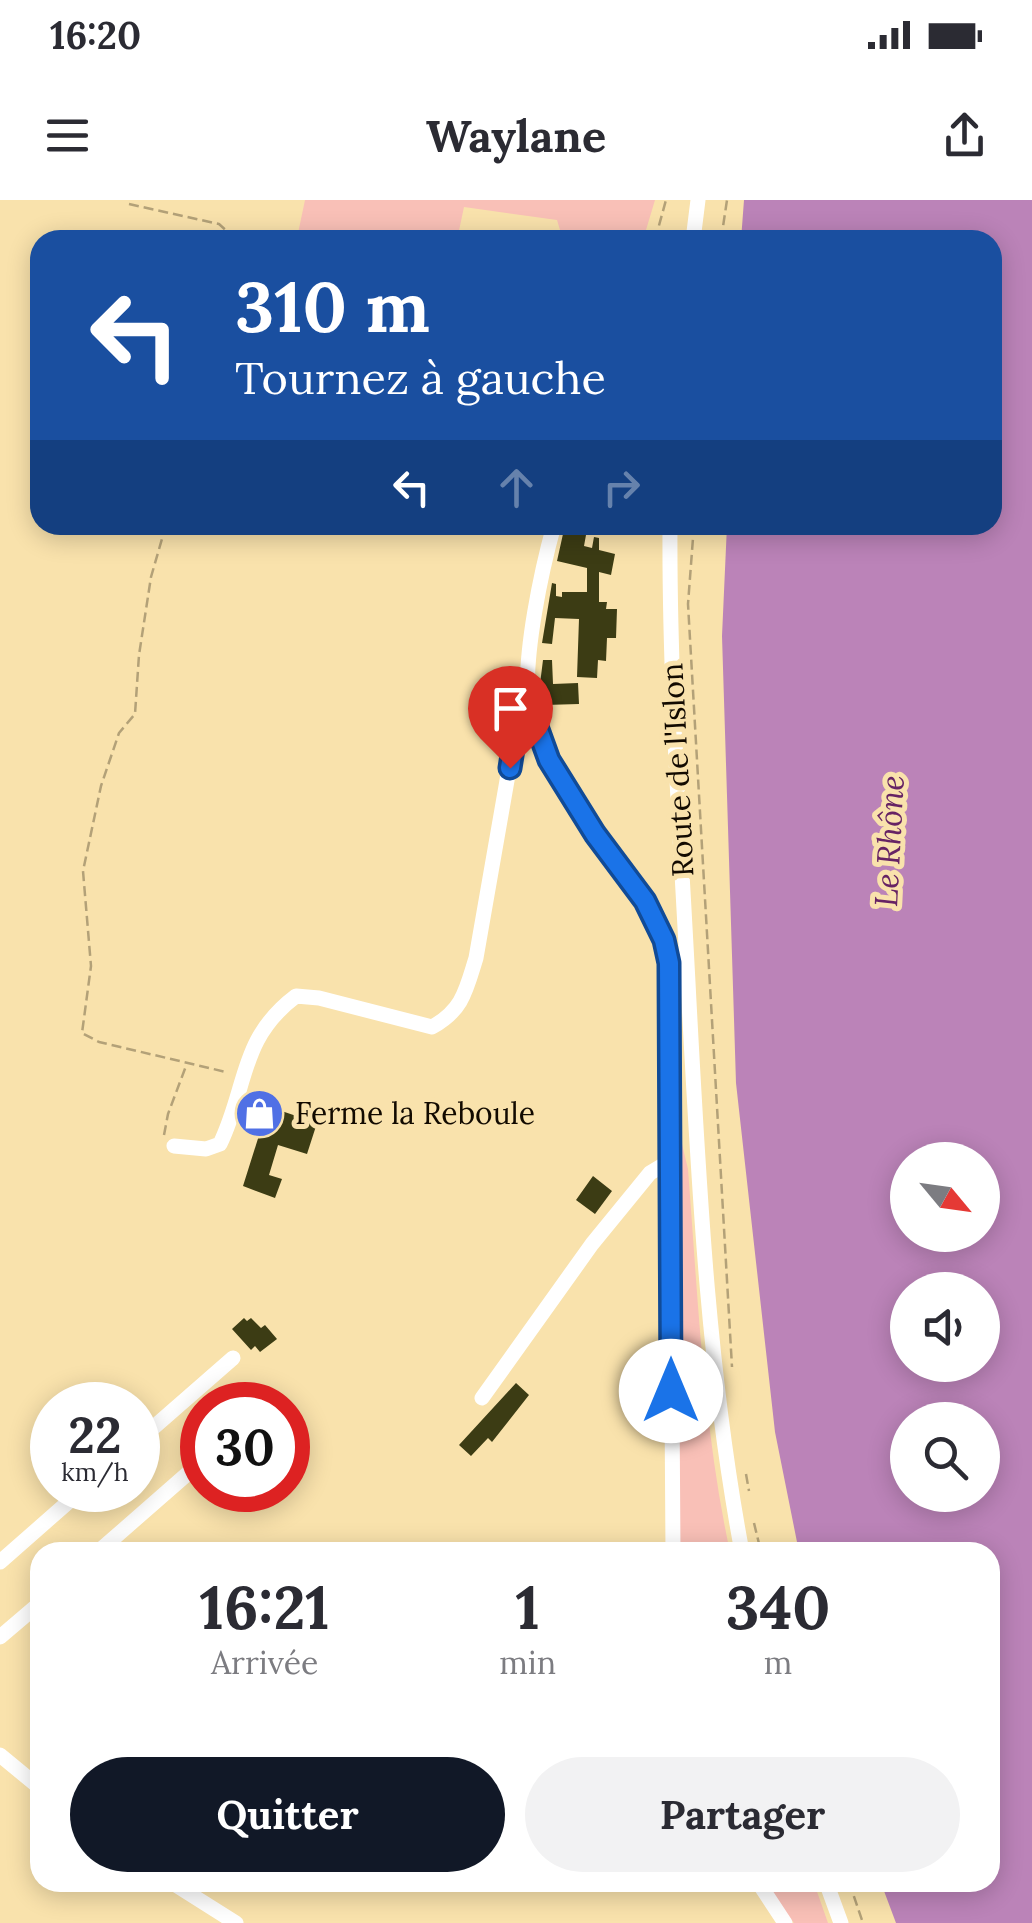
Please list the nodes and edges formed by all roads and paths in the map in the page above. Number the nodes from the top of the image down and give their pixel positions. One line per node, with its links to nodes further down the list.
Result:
1 (666, 200): 6 (path)
2 (698, 200): 7 (street)
3 (727, 200): 8 (path)
4 (129, 204): 5 (path)
5 (226, 230)
6 (657, 230)
7 (694, 230)
8 (723, 230)
9 (163, 535): 14 (path)
10 (552, 535): 13 (street)
11 (670, 535): 29 (street, Route de l'Islon)
12 (693, 535): 19 (path)
13 (528, 702): 15 (street); 17 (street)
14 (186, 1065): 15 (path); 16 (path)
15 (244, 1073): 16 (street)
16 (174, 1146)
17 (670, 1161): 20 (street); 28 (street)
18 (233, 1358): 21 (street)
19 (733, 1378)
20 (482, 1398)
21 (160, 1422)
22 (745, 1466): 24 (path)
23 (180, 1480): 27 (street)
24 (750, 1500)
25 (57, 1512): 31 (street)
26 (753, 1517): 30 (path)
27 (109, 1542)
28 (674, 1542)
29 (740, 1542)
30 (759, 1542)
31 (0, 1562)
32 (30, 1611): 33 (street)
33 (0, 1637)
34 (0, 1755): 35 (street)
35 (30, 1780)
36 (187, 1892): 40 (street)
37 (765, 1892): 41 (street)
38 (830, 1892): 42 (street)
39 (852, 1892): 43 (path)
40 (236, 1923)
41 (785, 1923)
42 (841, 1923)
43 (863, 1923)

